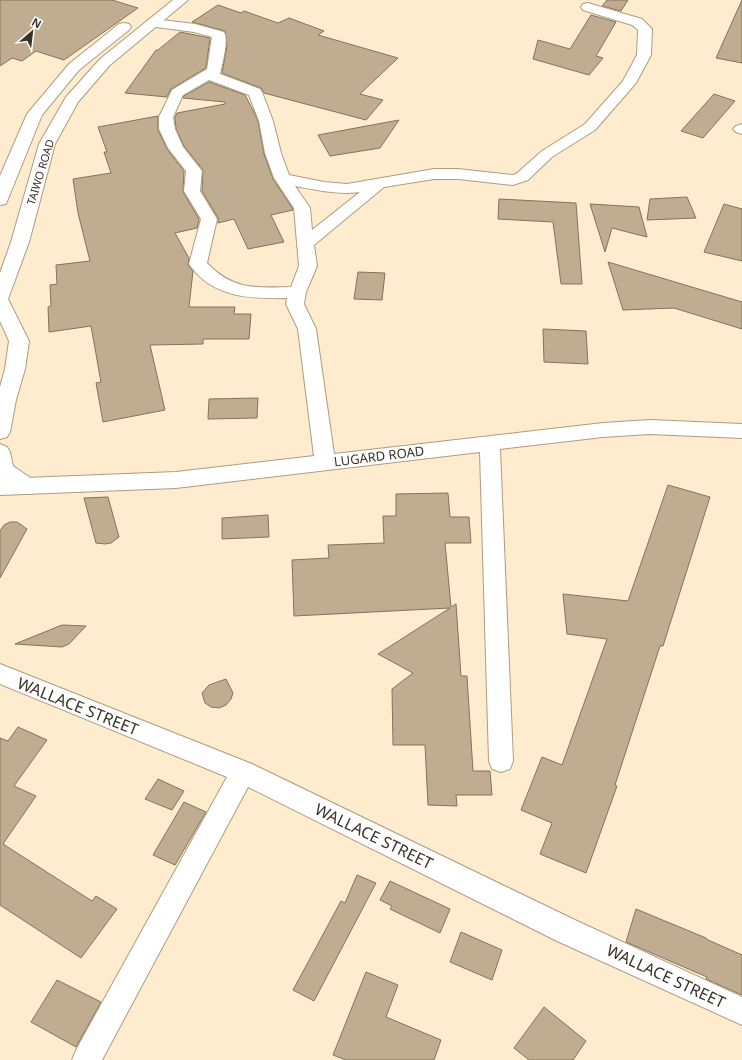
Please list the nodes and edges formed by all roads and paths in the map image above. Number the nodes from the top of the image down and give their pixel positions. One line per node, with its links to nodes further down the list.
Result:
1 (160, 0): 4 (main road, TAIWO ROAD)
2 (181, 0): 4 (main road, TAIWO ROAD)
3 (588, 7): 7 (street)
4 (143, 19): 5 (street); 8 (main road, TAIWO ROAD); 11 (main road, TAIWO ROAD)
5 (213, 71): 6 (street); 10 (street)
6 (282, 178): 7 (street); 9 (street)
7 (378, 185): 9 (street)
8 (0, 200)
9 (305, 244): 10 (street)
10 (297, 292): 16 (street)
11 (0, 299): 13 (main road)
12 (742, 430): 14 (street, LUGARD ROAD)
13 (0, 432)
14 (490, 443): 16 (street, LUGARD ROAD); 19 (street)
15 (0, 452): 17 (main road)
16 (325, 463): 17 (street, LUGARD ROAD)
17 (10, 488)
18 (0, 674): 20 (street, WALLACE STREET)
19 (501, 761)
20 (243, 772): 21 (street, WALLACE STREET); 22 (street)
21 (742, 1011)
22 (86, 1060)

